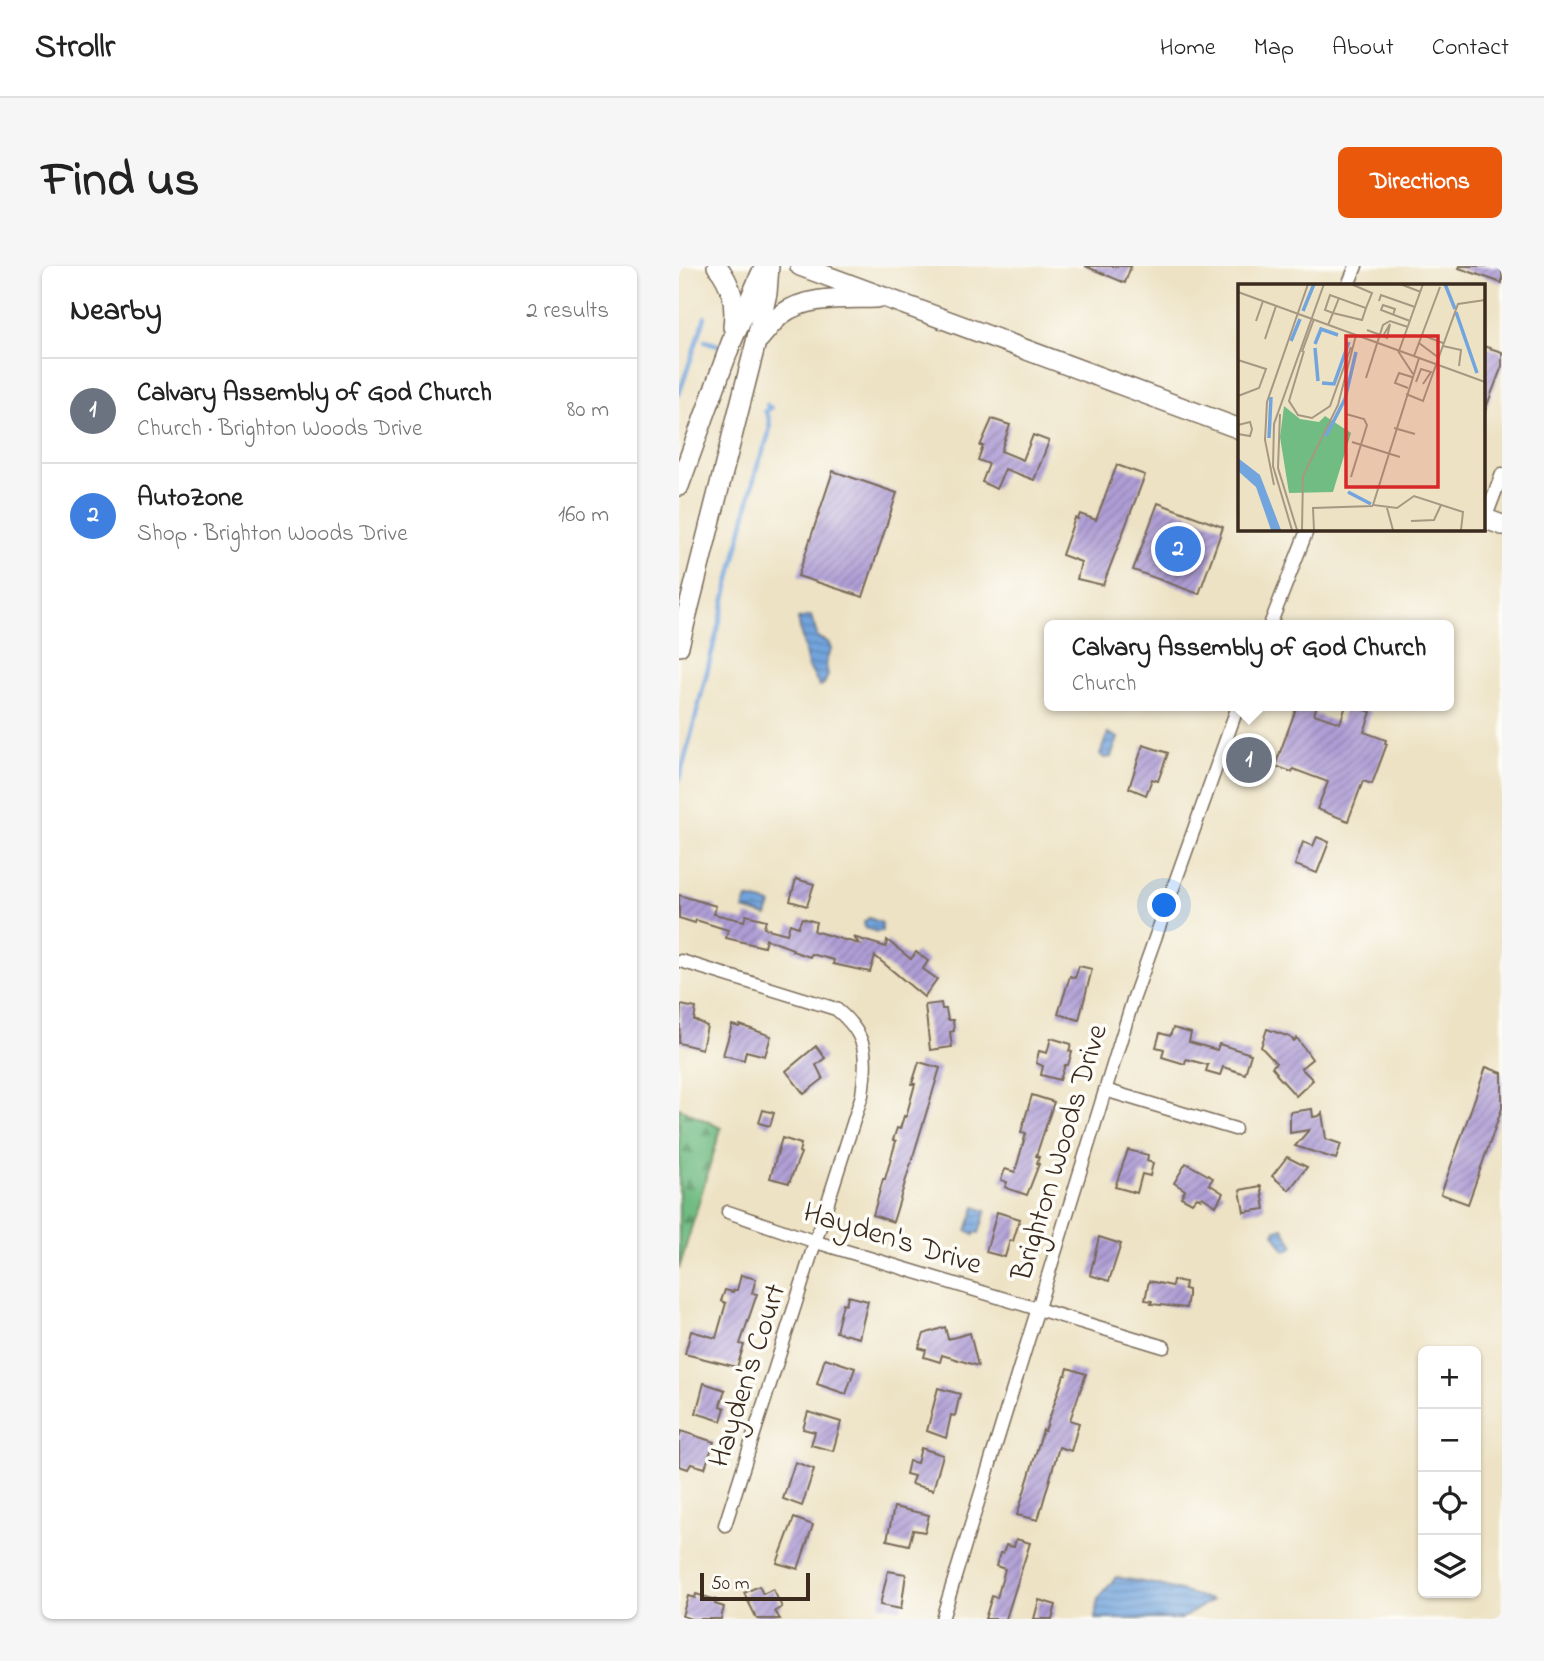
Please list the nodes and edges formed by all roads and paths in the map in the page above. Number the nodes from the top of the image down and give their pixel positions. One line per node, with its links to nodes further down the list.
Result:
1 (717, 266): 7 (main road)
2 (767, 266): 7 (main road); 8 (main road)
3 (800, 266): 6 (main road)
4 (1356, 266): 5 (street)
5 (1348, 284)
6 (884, 297): 8 (main road); 9 (main road)
7 (731, 342): 11 (main road)
8 (756, 342): 15 (main road)
9 (1238, 428)
10 (1502, 474): 12 (street)
11 (679, 486)
12 (1490, 521)
13 (1307, 530): 14 (street)
14 (1272, 620)
15 (679, 646)
16 (1236, 711): 18 (street, Brighton Woods Drive)
17 (681, 961): 21 (street, Hayden's Court)
18 (1105, 1090): 19 (street); 22 (street, Brighton Woods Drive)
19 (1235, 1129)
20 (728, 1212): 21 (street, Hayden's Drive)
21 (816, 1242): 22 (street, Hayden's Drive); 24 (street, Hayden's Court)
22 (1037, 1309): 23 (street, Hayden's Drive); 25 (street, Brighton Woods Drive)
23 (1164, 1347)
24 (725, 1525)
25 (942, 1619)

